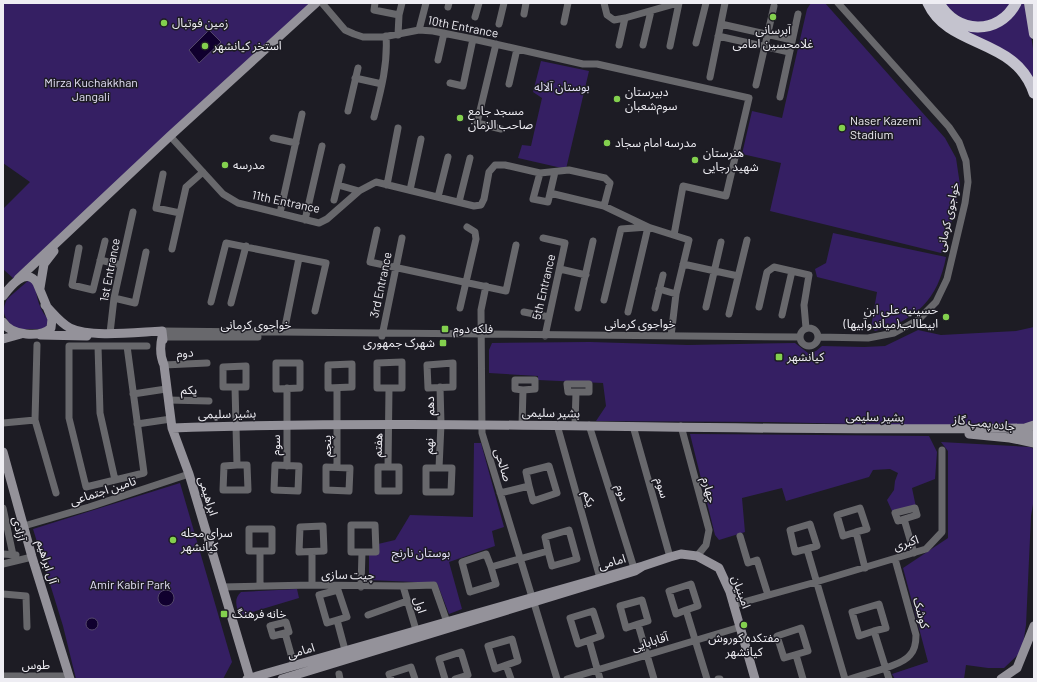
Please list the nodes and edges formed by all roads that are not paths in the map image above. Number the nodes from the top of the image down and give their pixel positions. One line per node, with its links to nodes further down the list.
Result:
1 (316, 3): 61 (main road)
2 (322, 3): 34 (street, 10th Entrance)
3 (375, 3): 23 (street)
4 (402, 3): 23 (street)
5 (426, 3): 29 (street)
6 (479, 3): 24 (street)
7 (504, 3): 27 (street)
8 (526, 3): 21 (street)
9 (568, 3): 26 (street)
10 (679, 3): 20 (street); 42 (street)
11 (706, 3): 38 (street)
12 (725, 3): 28 (street)
13 (838, 3): 148 (street, خواجوی کرمانی)
14 (928, 3): 54 (highway)
15 (939, 3): 16 (highway)
16 (1016, 3)
17 (1029, 3): 32 (main road)
18 (607, 4): 25 (street)
19 (774, 6): 31 (street)
20 (651, 11): 25 (street); 41 (street)
21 (524, 14)
22 (798, 14): 37 (street)
23 (399, 15): 33 (street)
24 (475, 16)
25 (626, 18): 40 (street)
26 (564, 22)
27 (499, 24)
28 (721, 24): 31 (street); 35 (street)
29 (419, 30): 30 (street, 10th Entrance); 33 (street, 10th Entrance)
30 (444, 33): 36 (street, 10th Entrance); 46 (street)
31 (768, 34): 37 (street); 43 (street)
32 (1034, 34)
33 (398, 35): 34 (street, 10th Entrance)
34 (386, 36): 51 (street)
35 (718, 36): 43 (street); 48 (street)
36 (474, 39): 39 (street, 10th Entrance); 50 (street)
37 (792, 40): 45 (street)
38 (696, 43)
39 (496, 44): 44 (street, 10th Entrance); 60 (street)
40 (619, 45)
41 (643, 45)
42 (670, 46)
43 (765, 47): 45 (street); 53 (street)
44 (517, 49): 52 (street); 90 (street, 10th Entrance)
45 (789, 52): 55 (street)
46 (438, 60)
47 (358, 68): 49 (street)
48 (710, 77)
49 (355, 78): 51 (street); 56 (street)
50 (450, 83)
51 (382, 84): 58 (street)
52 (509, 84)
53 (756, 85)
54 (1034, 93)
55 (780, 97)
56 (348, 111)
57 (302, 114): 64 (street)
58 (374, 116)
59 (398, 128): 74 (street)
60 (501, 129)
61 (170, 136): 69 (street, 11th Entrance); 88 (main road)
62 (273, 138): 64 (street)
63 (421, 139): 75 (street)
64 (296, 143): 84 (street)
65 (322, 146): 85 (street)
66 (448, 157): 78 (street)
67 (470, 158): 80 (street)
68 (342, 167): 73 (street)
69 (203, 172): 83 (street); 84 (street, 11th Entrance)
70 (555, 172): 71 (street); 77 (street); 81 (street)
71 (540, 173): 77 (street); 80 (street, 11th Entrance)
72 (163, 174): 83 (street)
73 (338, 185): 76 (street); 79 (street)
74 (387, 185): 75 (street, 11th Entrance); 76 (street, 11th Entrance)
75 (410, 190): 78 (street, 11th Entrance)
76 (360, 191): 85 (street, 11th Entrance)
77 (550, 193): 81 (street)
78 (438, 197): 80 (street, 11th Entrance)
79 (334, 200)
80 (459, 202)
81 (604, 206): 87 (street)
82 (133, 212): 105 (street, 1st Entrance)
83 (180, 213): 100 (street)
84 (280, 213): 85 (street, 11th Entrance)
85 (305, 220)
86 (467, 227): 114 (street)
87 (648, 227): 90 (street); 121 (street); 132 (street)
88 (71, 230): 113 (main road); 117 (main road)
89 (377, 230): 106 (street)
90 (674, 235): 104 (street)
91 (402, 238): 106 (street, 3rd Entrance)
92 (543, 238): 107 (street, 5th Entrance)
93 (746, 240): 112 (street)
94 (105, 241): 103 (street)
95 (593, 241): 110 (street)
96 (721, 242): 108 (street)
97 (516, 245): 115 (street)
98 (246, 246): 102 (street); 122 (street); 123 (street)
99 (79, 248): 103 (street)
100 (172, 249)
101 (146, 252): 120 (street)
102 (298, 258): 130 (street); 138 (street)
103 (100, 260): 105 (street)
104 (683, 264): 108 (street); 118 (street)
105 (121, 265): 120 (street, 1st Entrance)
106 (396, 267): 114 (street); 143 (street, 3rd Entrance)
107 (560, 269): 110 (street); 135 (street, 5th Entrance)
108 (714, 271): 112 (street); 125 (street)
109 (792, 271): 126 (street); 134 (street); 137 (street)
110 (586, 275): 128 (street)
111 (663, 275): 116 (street)
112 (738, 276): 133 (street)
113 (18, 279): 117 (main road); 119 (main road)
114 (466, 282): 115 (street); 127 (street)
115 (486, 286): 144 (street, صالحی)
116 (659, 289): 118 (street); 129 (street)
117 (40, 290): 124 (main road)
118 (676, 294): 146 (street)
119 (3, 296)
120 (114, 298): 139 (street, 1st Entrance)
121 (604, 300)
122 (211, 302)
123 (231, 303)
124 (45, 305): 139 (main road, خواجوی کرمانی); 141 (main road)
125 (706, 307)
126 (759, 307)
127 (460, 308)
128 (578, 308)
129 (655, 308)
130 (315, 311)
131 (524, 312): 135 (street)
132 (628, 312)
133 (729, 314)
134 (782, 315)
135 (549, 317): 145 (street, 5th Entrance)
136 (3, 322): 140 (main road)
137 (806, 328): 147 (street); 148 (street)
138 (284, 332): 142 (street, خواجوی کرمانی); 143 (street, خواجوی کرمانی)
139 (110, 333): 142 (main road, خواجوی کرمانی)
140 (22, 334): 141 (main road); 149 (main road)
141 (32, 334): 142 (main road, خواجوی کرمانی)
142 (162, 334): 143 (street, خواجوی کرمانی); 155 (main road, ابراهیمی)
143 (382, 335): 144 (street, خواجوی کرمانی)
144 (481, 335): 145 (street, خواجوی کرمانی); 172 (street, صالحی)
145 (545, 336): 146 (street, خواجوی کرمانی)
146 (671, 336): 147 (street, خواجوی کرمانی)
147 (800, 337): 148 (street)
148 (818, 337)
149 (3, 339)
150 (37, 345): 167 (street)
151 (98, 346): 152 (street); 196 (street); 196 (street)
152 (127, 346): 153 (street); 164 (street)
153 (147, 346)
154 (208, 363): 155 (street, دوم)
155 (164, 365): 161 (main road, ابراهیمی)
156 (235, 387): 173 (street)
157 (440, 387): 157 (street); 171 (street, دهم)
158 (287, 388): 158 (street); 174 (street)
159 (337, 388): 159 (street); 175 (street, پنجم)
160 (389, 388): 160 (street); 176 (street, هفتم)
161 (166, 389): 164 (street); 165 (main road, ابراهیمی)
162 (523, 390): 177 (street)
163 (576, 392): 179 (street)
164 (133, 394): 170 (street)
165 (168, 400): 166 (street, یکم); 169 (main road, ابراهیمی)
166 (209, 401)
167 (35, 420): 168 (street); 198 (street)
168 (3, 423)
169 (172, 423): 170 (street); 173 (main road, بشیر سلیمی); 195 (main road, ابراهیمی)
170 (137, 424): 196 (street)
171 (441, 424): 172 (main road, بشیر سلیمی); 176 (main road, بشیر سلیمی); 194 (street, نهم)
172 (481, 424): 177 (main road, بشیر سلیمی); 199 (street, صالحی)
173 (236, 425): 174 (main road, بشیر سلیمی); 190 (street)
174 (287, 425): 175 (main road, بشیر سلیمی); 191 (street, سوم)
175 (338, 425): 176 (main road, بشیر سلیمی); 192 (street, پنجم)
176 (390, 425): 193 (street, هفتم)
177 (522, 425): 178 (main road, بشیر سلیمی)
178 (557, 425): 179 (main road, بشیر سلیمی); 222 (street, یکم)
179 (575, 425): 180 (main road, بشیر سلیمی)
180 (589, 425): 182 (main road, بشیر سلیمی); 220 (street, دوم)
181 (1034, 425): 184 (main road)
182 (633, 426): 183 (main road, بشیر سلیمی); 214 (street, سوم)
183 (681, 426): 184 (main road, بشیر سلیمی); 215 (street, چهارم)
184 (951, 430): 186 (main road, جاده پمپ گاز)
185 (1034, 435): 186 (main road)
186 (987, 436): 187 (main road, جاده پمپ گاز)
187 (1034, 443)
188 (942, 450): 211 (street, اکبری)
189 (3, 452): 202 (main road, آل ابراهیم)
190 (237, 465): 190 (street)
191 (287, 466): 191 (street)
192 (337, 467): 192 (street)
193 (388, 467): 193 (street)
194 (439, 468): 194 (street)
195 (189, 474): 202 (street, تامین اجتماعی); 227 (main road, ابراهیمی)
196 (115, 480)
197 (529, 486): 197 (street); 199 (street)
198 (56, 493)
199 (500, 493): 216 (street, صالحی)
200 (3, 508): 212 (street, آزادی)
201 (904, 519): 211 (street)
202 (24, 526): 213 (main road, آل ابراهیم)
203 (856, 532): 203 (street); 221 (street)
204 (740, 536): 230 (street)
205 (807, 549): 205 (street); 223 (street)
206 (260, 551): 206 (street); 225 (street)
207 (548, 551): 207 (street); 216 (street)
208 (4, 552): 212 (street, آزادی); 218 (street)
209 (312, 552): 209 (street); 224 (street)
210 (362, 552): 210 (street); 228 (street)
211 (914, 553): 217 (street, اکبری)
212 (13, 555): 213 (street, آزادی)
213 (32, 556): 218 (street, آزادی); 255 (main road, آل ابراهیم)
214 (670, 556): 215 (main road, امینیان); 220 (main road, امینیان)
215 (697, 556): 233 (main road, امینیان)
216 (520, 559): 219 (street); 231 (street, صالحی)
217 (895, 559): 221 (street, اکبری); 251 (street, کوشک)
218 (3, 564)
219 (491, 567): 219 (street)
220 (639, 567): 222 (main road, امامی); 231 (main road, امامی)
221 (865, 568): 223 (street, اکبری)
222 (600, 578): 231 (main road, امامی)
223 (816, 582): 230 (street, اکبری); 270 (street)
224 (312, 585): 225 (street, چیت سازی); 228 (street, چیت سازی)
225 (260, 586): 227 (street, چیت سازی)
226 (403, 586): 228 (street, چیت سازی); 232 (street, اول); 237 (street, چیت سازی)
227 (222, 587): 256 (main road, ابراهیمی)
228 (362, 587)
229 (3, 594): 240 (street)
230 (768, 595): 233 (street, اکبری)
231 (533, 600): 237 (main road, امامی); 253 (main road, امامی); 263 (street, صالحی)
232 (407, 601): 235 (street); 242 (street, اول)
233 (733, 605): 241 (main road, امینیان)
234 (686, 610): 234 (street); 246 (street)
235 (368, 614)
236 (336, 620): 236 (street); 247 (street)
237 (447, 622): 242 (main road, امامی)
238 (638, 624): 238 (street); 248 (street)
239 (1034, 626): 273 (main road)
240 (27, 627)
241 (740, 627): 246 (street, آقابابایی); 268 (main road, امینیان)
242 (416, 630): 247 (main road, امامی)
243 (874, 631): 243 (street); 251 (street)
244 (285, 633): 253 (street)
245 (589, 640): 245 (street); 252 (street)
246 (695, 640): 248 (street, آقابابایی); 267 (street)
247 (345, 650): 253 (main road, امامی)
248 (646, 655): 252 (street, آقابابایی); 266 (street)
249 (796, 655): 249 (street); 269 (street)
250 (506, 665): 250 (street); 262 (street)
251 (886, 668): 271 (street, کوشک); 272 (street)
252 (598, 670): 264 (street, آقابابایی); 265 (street)
253 (296, 673): 256 (main road, امامی); 257 (main road, امامی)
254 (3, 676): 255 (street, طوس)
255 (69, 677)
256 (249, 679)
257 (282, 679)
258 (391, 679): 259 (street)
259 (415, 679)
260 (445, 679): 261 (street)
261 (456, 679)
262 (510, 679)
263 (557, 679)
264 (567, 679)
265 (600, 679)
266 (654, 679)
267 (707, 679)
268 (755, 679)
269 (803, 679)
270 (846, 679)
271 (850, 679)
272 (889, 679)
273 (1001, 679)

